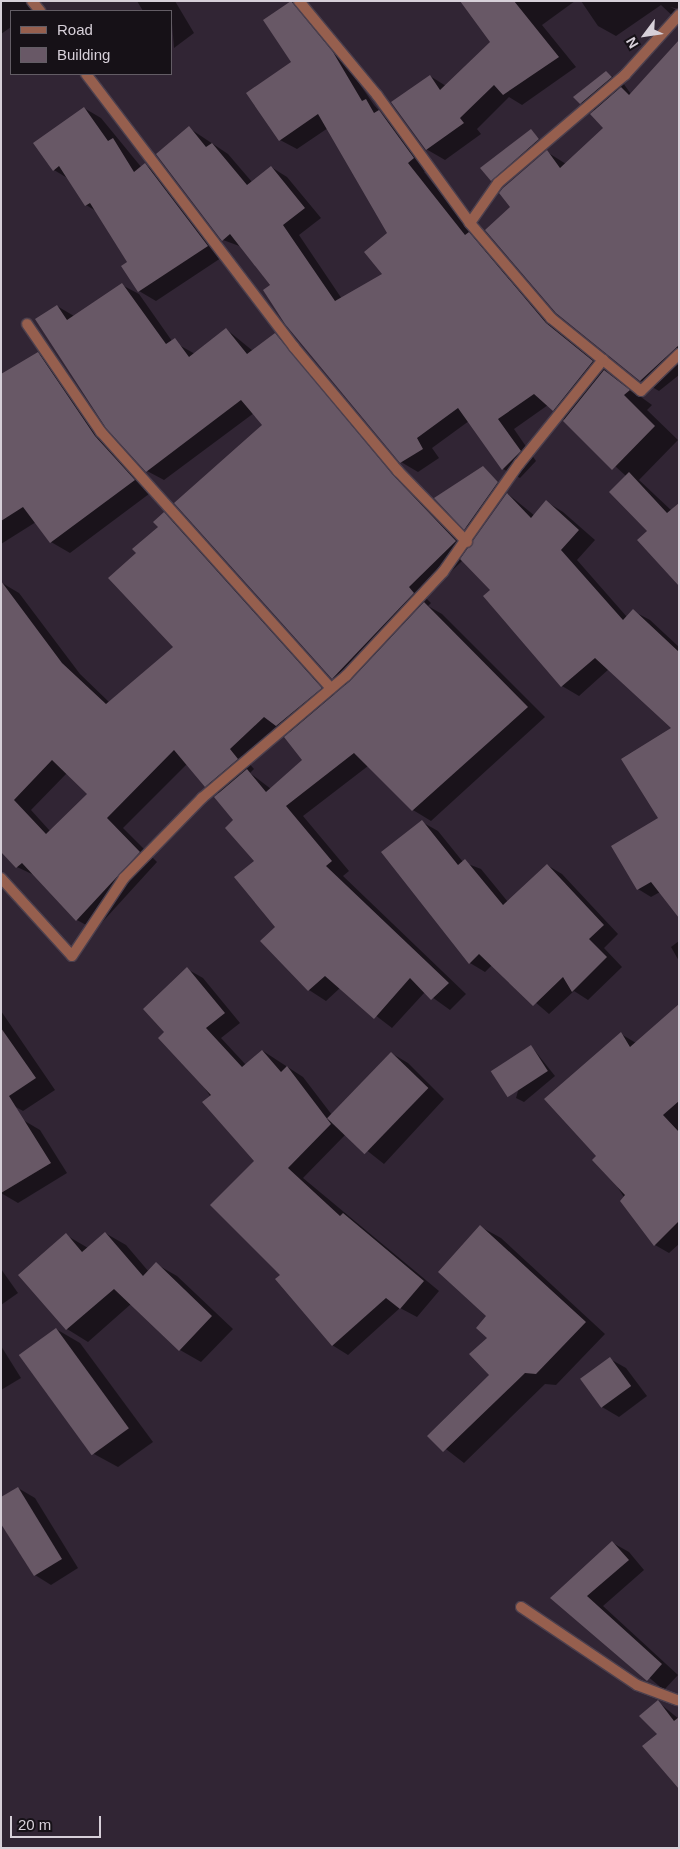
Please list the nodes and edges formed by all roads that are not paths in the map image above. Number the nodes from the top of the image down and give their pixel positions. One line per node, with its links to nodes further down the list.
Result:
1 (299, 1): 4 (street)
2 (679, 15): 4 (street)
3 (87, 75): 8 (street)
4 (470, 223): 7 (street)
5 (27, 324): 9 (street)
6 (679, 354): 7 (street)
7 (603, 360): 8 (street)
8 (467, 542): 9 (street)
9 (331, 688): 10 (street)
10 (1, 878)
11 (521, 1607): 12 (street)
12 (678, 1701)

